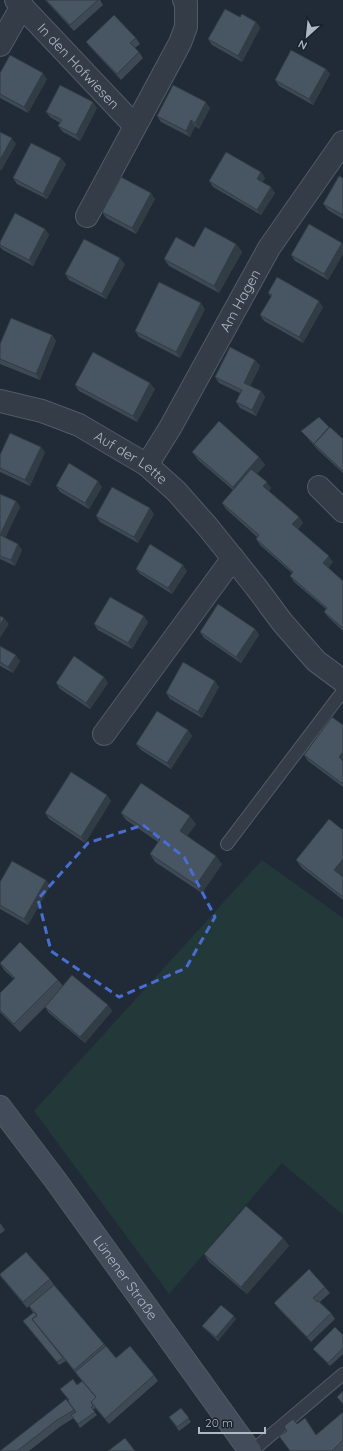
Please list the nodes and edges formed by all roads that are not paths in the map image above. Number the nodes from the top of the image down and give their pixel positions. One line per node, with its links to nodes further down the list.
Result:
1 (184, 0): 4 (street)
2 (19, 3): 3 (street, In den Hofwiesen); 4 (street, In den Hofwiesen)
3 (0, 45)
4 (135, 126): 6 (street)
5 (343, 142): 8 (street, Am Hagen)
6 (87, 216)
7 (0, 401): 8 (street, Auf der Lette)
8 (147, 465): 11 (street, Auf der Lette)
9 (319, 487): 10 (street)
10 (343, 511)
11 (233, 558): 12 (street, Auf der Lette); 14 (street)
12 (343, 681)
13 (343, 691): 15 (lane)
14 (104, 734)
15 (227, 844)
16 (0, 1107): 18 (main road, Lünener Straße)
17 (343, 1374): 18 (lane)
18 (251, 1451)

